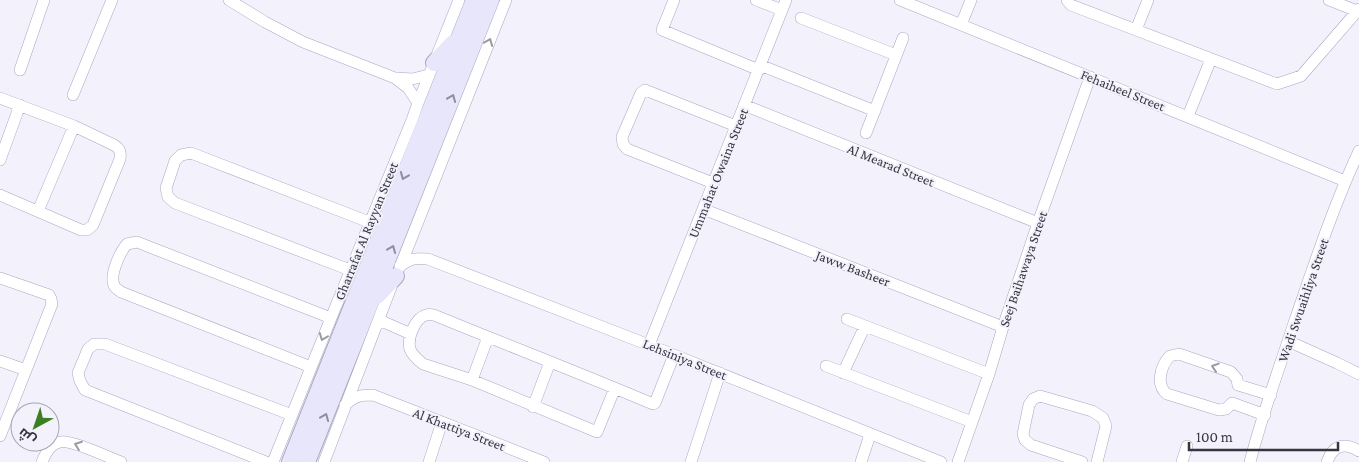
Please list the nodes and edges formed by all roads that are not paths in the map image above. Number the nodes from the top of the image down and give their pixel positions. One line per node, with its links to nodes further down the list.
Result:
1 (44, 0): 26 (street)
2 (112, 0): 29 (street)
3 (229, 0): 28 (street)
4 (459, 0): 25 (street, Gharrafat Al Rayyan Street)
5 (474, 0): 20 (main road, Gharrafat Al Rayyan Street)
6 (491, 0): 45 (main road, one-way to 6)
7 (506, 0): 51 (street, one-way to 7)
8 (674, 0): 24 (street)
9 (756, 0): 15 (street)
10 (900, 0): 18 (street, Fehaiheel Street)
11 (971, 0): 18 (street)
12 (1067, 0): 19 (street)
13 (1148, 0): 19 (street)
14 (1329, 0): 16 (street)
15 (784, 5): 24 (street, Ummahat Owaina Street)
16 (1358, 10): 23 (street)
17 (801, 18): 22 (street)
18 (962, 24): 27 (street, Fehaiheel Street)
19 (1136, 30): 23 (street)
20 (460, 35): 25 (main road); 40 (main road, Gharrafat Al Rayyan Street)
21 (903, 38): 22 (street)
22 (896, 56): 34 (street)
23 (1211, 59): 35 (street)
24 (759, 67): 33 (street, Ummahat Owaina Street); 34 (street)
25 (432, 69): 28 (street); 31 (street, Gharrafat Al Rayyan Street)
26 (20, 70)
27 (1090, 77): 35 (street, Fehaiheel Street); 50 (street, Seej Baihawaya Street)
28 (395, 78): 31 (street)
29 (74, 96)
30 (0, 98): 32 (street)
31 (418, 103): 36 (street, Gharrafat Al Rayyan Street)
32 (20, 105): 37 (street); 42 (street)
33 (744, 105): 38 (street, Ummahat Owaina Street); 50 (street, Al Mearad Street)
34 (875, 111): 39 (street)
35 (1188, 116): 43 (street, Fehaiheel Street)
36 (412, 120): 40 (main road); 49 (street, Gharrafat Al Rayyan Street)
37 (74, 126): 48 (street); 48 (street)
38 (736, 126): 44 (street, Ummahat Owaina Street); 44 (street)
39 (866, 133)
40 (416, 147): 98 (main road, Gharrafat Al Rayyan Street, one-way to 98)
41 (1359, 151): 43 (street, Wadi Swuaihliya Street)
42 (0, 160)
43 (1345, 181): 64 (street, Wadi Swuaihliya Street)
44 (714, 183): 47 (street, Ummahat Owaina Street)
45 (418, 185): 51 (main road); 56 (main road, one-way to 45)
46 (0, 195): 48 (street)
47 (703, 209): 61 (street, Jaww Basheer); 65 (street, Ummahat Owaina Street)
48 (38, 211)
49 (370, 222): 53 (street, Gharrafat Al Rayyan Street); 53 (street)
50 (1038, 223): 61 (street, Seej Baihawaya Street)
51 (415, 227): 52 (street); 54 (street)
52 (428, 258): 54 (street); 65 (street, Lehsiniya Street)
53 (350, 270): 57 (street, Gharrafat Al Rayyan Street)
54 (398, 271): 56 (main road); 59 (street)
55 (0, 278): 71 (street)
56 (370, 303): 99 (main road, one-way to 56)
57 (330, 318): 70 (street, Gharrafat Al Rayyan Street, one-way to 70); 70 (street)
58 (847, 319): 60 (street)
59 (379, 320): 62 (street); 72 (street)
60 (865, 326): 74 (street); 75 (street)
61 (1003, 327): 75 (street, Seej Baihawaya Street)
62 (411, 334): 63 (street); 77 (street)
63 (488, 337): 68 (street); 77 (street)
64 (1288, 341): 76 (street); 81 (street, Wadi Swuaihliya Street)
65 (649, 345): 66 (street, Lehsiniya Street)
66 (674, 355): 73 (street, Lehsiniya Street); 79 (street)
67 (0, 361): 71 (street)
68 (550, 362): 79 (street); 84 (street)
69 (826, 366): 74 (street)
70 (311, 367): 85 (street, Gharrafat Al Rayyan Street)
71 (26, 370): 90 (street)
72 (359, 370): 80 (street); 83 (street)
73 (720, 373): 89 (street, Lehsiniya Street); 103 (street)
74 (844, 373): 88 (street)
75 (989, 374): 88 (street, Seej Baihawaya Street)
76 (1359, 374)
77 (472, 380): 84 (street)
78 (1238, 385): 81 (street); 82 (street); 82 (street, one-way to 82)
79 (615, 388): 84 (street)
80 (373, 395): 83 (street); 87 (street, Al Khattiya Street)
81 (1271, 395): 86 (street, Wadi Swuaihliya Street)
82 (1232, 403): 86 (street)
83 (345, 405): 100 (street)
84 (533, 407)
85 (292, 414): 96 (street); 97 (street, Gharrafat Al Rayyan Street)
86 (1264, 415): 93 (street, Wadi Swuaihliya Street)
87 (442, 422): 101 (street); 102 (street, Al Khattiya Street)
88 (972, 422): 106 (street, Seej Baihawaya Street)
89 (870, 434): 104 (street); 105 (street, Lehsiniya Street)
90 (0, 436)
91 (1187, 446): 109 (street)
92 (1359, 450): 111 (street)
93 (1252, 457): 110 (street, Wadi Swuaihliya Street)
94 (42, 462): 95 (street, one-way to 94)
95 (121, 462)
96 (266, 462)
97 (273, 462)
98 (290, 462)
99 (307, 462)
100 (324, 462)
101 (429, 462)
102 (544, 462)
103 (691, 462)
104 (862, 462)
105 (941, 462)
106 (958, 462)
107 (1082, 462): 108 (street)
108 (1097, 462)
109 (1182, 462)
110 (1246, 462)
111 (1327, 462)

